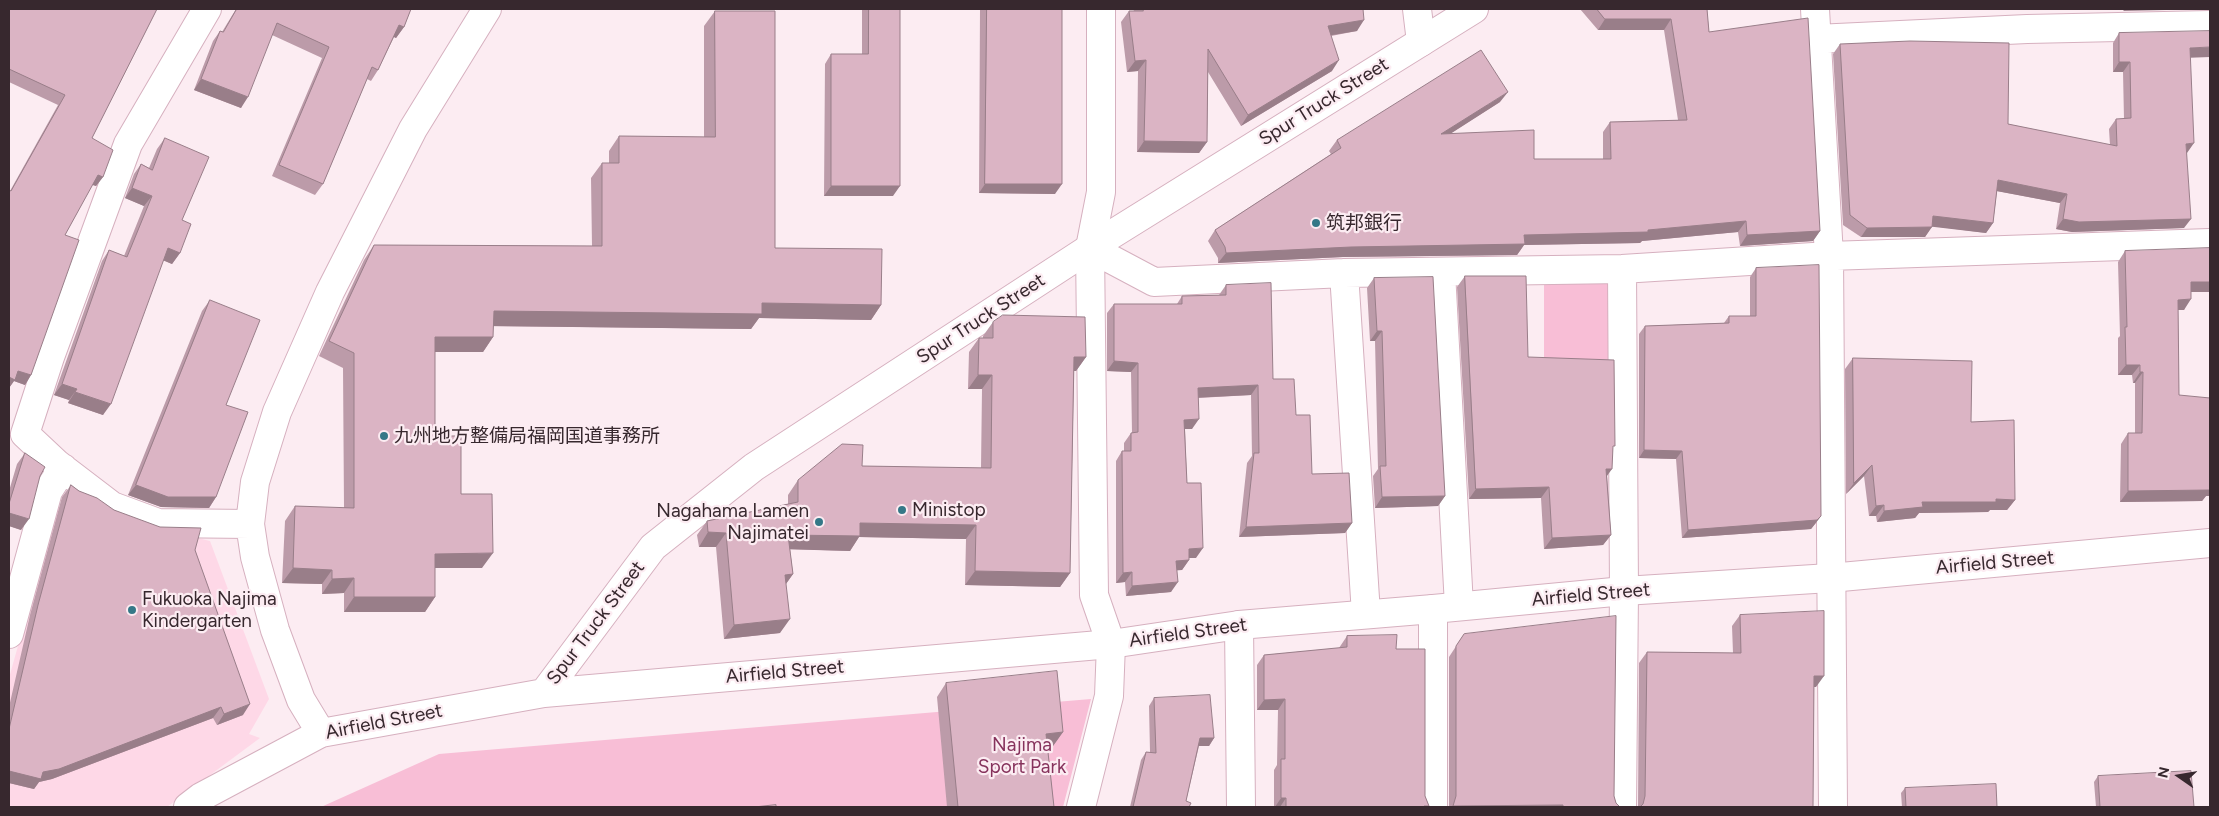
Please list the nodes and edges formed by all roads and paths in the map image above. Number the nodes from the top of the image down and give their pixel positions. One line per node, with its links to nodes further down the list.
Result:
1 (207, 9): 16 (street)
2 (487, 9): 18 (street)
3 (1101, 9): 11 (street)
4 (1417, 9): 9 (street)
5 (1474, 9): 9 (street, Spur Truck Street)
6 (1814, 9): 8 (street)
7 (2210, 25): 8 (street)
8 (1816, 39): 12 (street)
9 (1421, 42): 11 (street, Spur Truck Street)
10 (2210, 243): 12 (street)
11 (1090, 248): 15 (street); 26 (street); 27 (street, Spur Truck Street)
12 (1829, 256): 13 (street); 20 (street)
13 (1622, 269): 14 (street); 21 (street)
14 (1441, 272): 15 (street); 22 (street)
15 (1344, 273): 23 (street)
16 (17, 428): 17 (street)
17 (63, 468): 18 (street); 25 (street)
18 (250, 524): 28 (street)
19 (2210, 542): 20 (street, Airfield Street)
20 (1830, 578): 21 (street, Airfield Street); 34 (street)
21 (1624, 591): 22 (street, Airfield Street); 33 (street)
22 (1446, 608): 23 (street, Airfield Street); 32 (street)
23 (1366, 614): 24 (street, Airfield Street)
24 (1240, 625): 26 (street, Airfield Street); 31 (street)
25 (9, 634)
26 (1110, 644): 27 (street, Airfield Street); 30 (street)
27 (544, 693): 28 (street, Airfield Street)
28 (321, 733): 29 (street, Airfield Street)
29 (188, 807)
30 (1081, 807)
31 (1240, 807)
32 (1433, 807)
33 (1622, 807)
34 (1833, 807)

